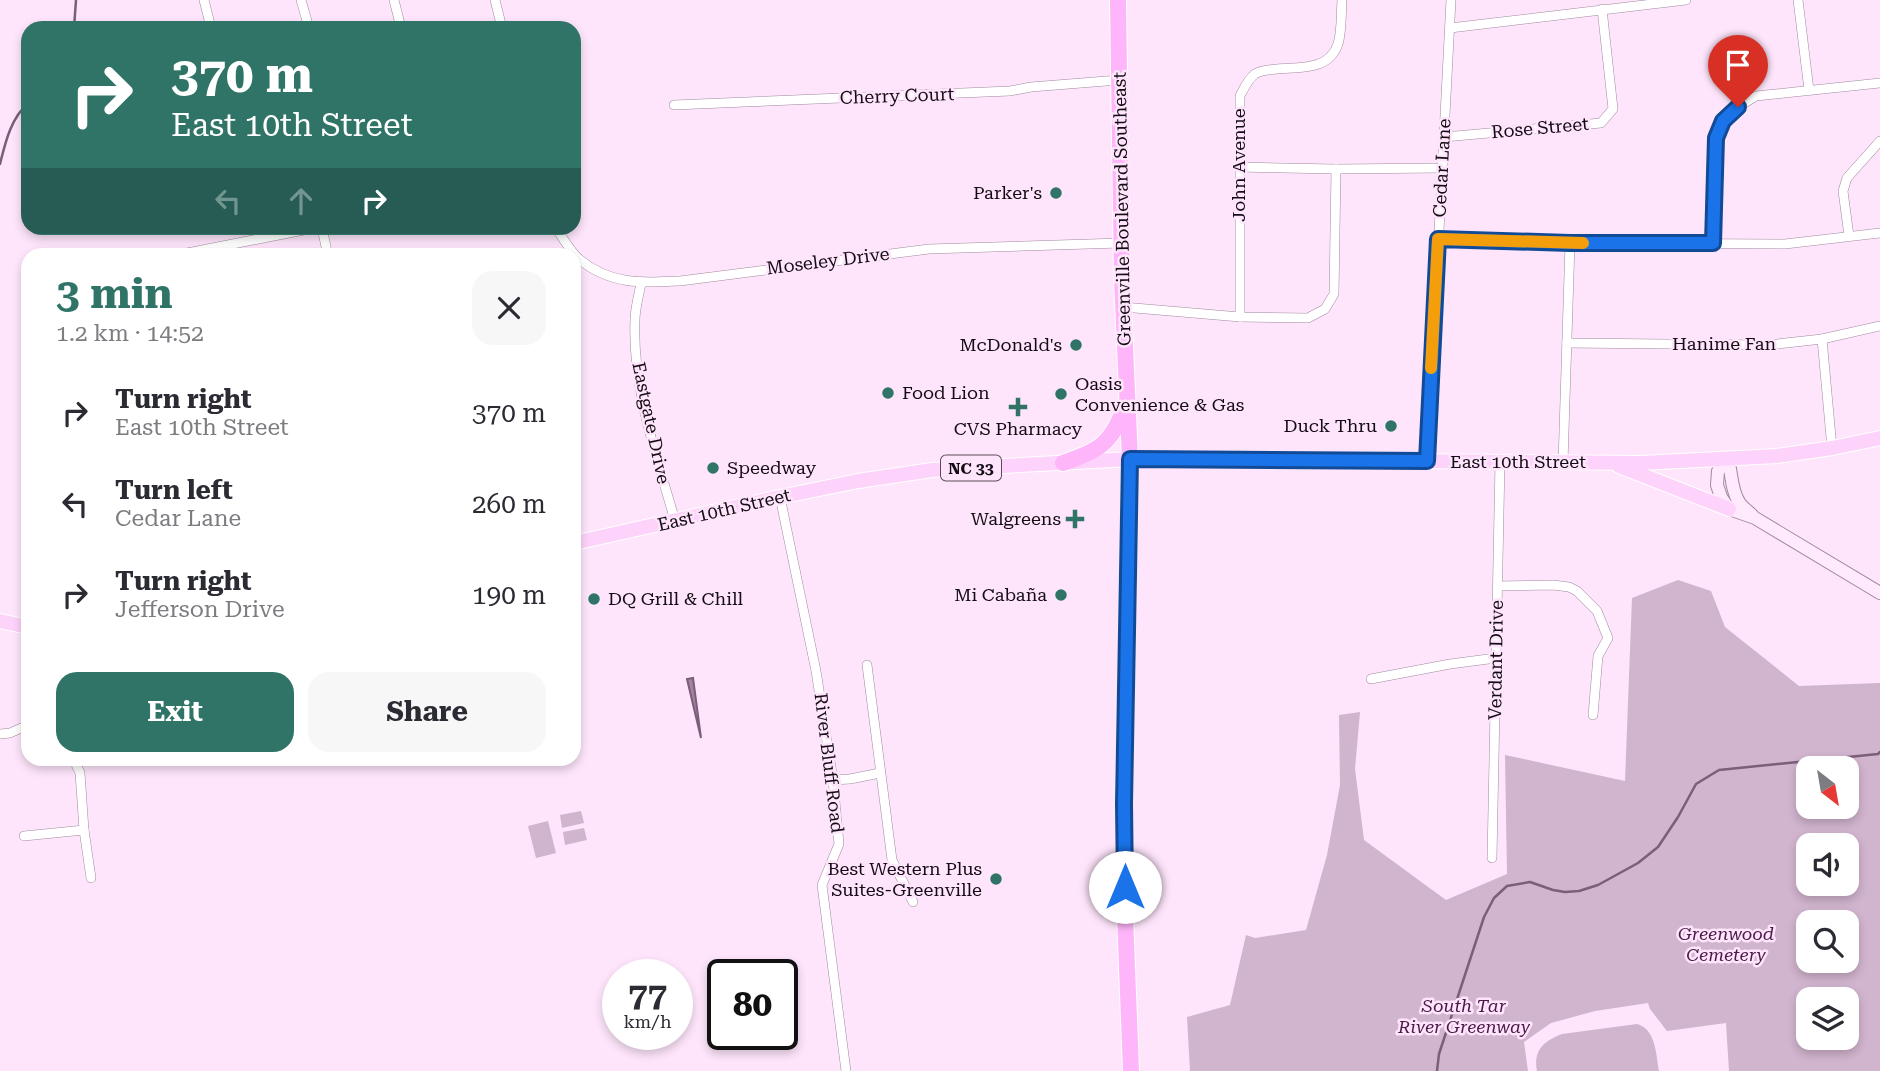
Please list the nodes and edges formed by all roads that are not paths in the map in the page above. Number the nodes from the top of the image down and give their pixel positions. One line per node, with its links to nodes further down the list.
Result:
1 (204, 0): 11 (street)
2 (301, 0): 12 (street)
3 (394, 0): 13 (street)
4 (495, 0): 14 (street)
5 (1118, 0): 16 (highway, Greenville Boulevard Southeast)
6 (1342, 0): 22 (street, John Avenue)
7 (1451, 0): 15 (street, Cedar Lane)
8 (1683, 0): 10 (street)
9 (1798, 0): 18 (street)
10 (1602, 9): 15 (street); 20 (street, Rose Street)
11 (209, 21)
12 (307, 21)
13 (399, 21)
14 (500, 21)
15 (1450, 28): 20 (street, Cedar Lane)
16 (1119, 80): 19 (street, Cherry Court); 29 (highway, Greenville Boulevard Southeast)
17 (1880, 83): 18 (street)
18 (1809, 90): 31 (street)
19 (674, 105)
20 (1444, 136): 23 (street, Cedar Lane)
21 (1880, 141): 27 (street)
22 (1239, 167): 24 (street); 36 (street, John Avenue)
23 (1442, 168): 24 (street); 28 (street, Cedar Lane)
24 (1336, 169): 36 (street)
25 (1880, 233): 27 (street)
26 (278, 235): 32 (street)
27 (1849, 236): 31 (street)
28 (1438, 239): 30 (street); 45 (street, Cedar Lane)
29 (1121, 243): 34 (street, Moseley Drive); 35 (highway, Greenville Boulevard Southeast)
30 (1570, 243): 31 (street); 39 (street)
31 (1713, 243)
32 (213, 248)
33 (581, 260): 34 (street, Moseley Drive)
34 (641, 283): 53 (street, Eastgate Drive)
35 (1124, 307): 36 (street); 40 (highway, Greenville Boulevard Southeast)
36 (1240, 317)
37 (1880, 326): 38 (street, Hanime Fan)
38 (1822, 339): 39 (street, Hanime Fan); 42 (street)
39 (1567, 343): 48 (street)
40 (1128, 401): 43 (highway, Greenville Boulevard Southeast); 47 (highway)
41 (1880, 438): 42 (main road, East 10th Street)
42 (1832, 448): 44 (main road, East 10th Street)
43 (1130, 459): 45 (main road, East 10th Street); 47 (main road, East 10th Street / NC 33); 74 (highway, Greenville Boulevard Southeast)
44 (1728, 460): 49 (main road, East 10th Street); 51 (main road); 52 (main road)
45 (1427, 461): 46 (main road, East 10th Street)
46 (1500, 462): 48 (main road, East 10th Street); 55 (street, Verdant Drive)
47 (1063, 463): 50 (main road, East 10th Street / NC 33)
48 (1563, 463): 49 (main road, East 10th Street)
49 (1611, 463): 51 (main road)
50 (780, 496): 53 (main road, East 10th Street / NC 33); 67 (street, River Bluff Road)
51 (1729, 509): 52 (main road)
52 (1755, 518): 56 (main road)
53 (675, 522): 54 (main road, East 10th Street / NC 33)
54 (581, 542)
55 (1497, 586): 59 (street, Verdant Drive); 62 (street)
56 (1880, 593)
57 (0, 621): 58 (main road)
58 (21, 626)
59 (1496, 658): 61 (street); 70 (street, Verdant Drive)
60 (867, 665): 66 (street)
61 (1371, 679)
62 (1593, 715)
63 (21, 728): 64 (street)
64 (0, 734)
65 (77, 766): 68 (street)
66 (880, 773): 67 (street); 72 (street)
67 (833, 780): 73 (street, River Bluff Road)
68 (84, 830): 69 (street); 71 (street)
69 (24, 836)
70 (1492, 858)
71 (91, 878)
72 (913, 902)
73 (846, 1071)
74 (1131, 1071)

